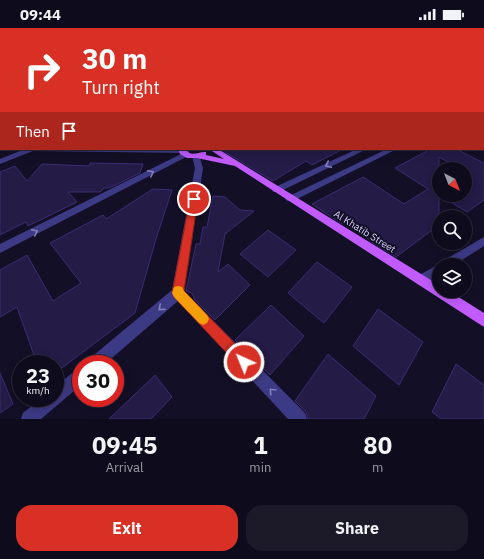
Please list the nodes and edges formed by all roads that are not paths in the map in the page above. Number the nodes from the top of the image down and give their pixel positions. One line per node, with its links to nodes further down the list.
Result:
1 (30, 150): 8 (street)
2 (71, 150): 7 (street)
3 (207, 150): 7 (main road)
4 (215, 150): 9 (main road, Al Khatib Street)
5 (361, 150): 10 (street, one-way to 10)
6 (391, 150): 11 (street)
7 (189, 153): 9 (main road, Al Khatib Street); 13 (street, one-way to 7); 17 (street)
8 (0, 162)
9 (234, 164): 10 (main road, Al Khatib Street)
10 (276, 190): 11 (main road, Al Khatib Street)
11 (290, 199): 16 (main road, Al Khatib Street)
12 (484, 241): 14 (street)
13 (0, 249)
14 (456, 258)
15 (432, 273): 16 (street)
16 (421, 280): 18 (main road, Al Khatib Street)
17 (178, 293): 19 (street, one-way to 19); 24 (street, one-way to 17)
18 (484, 320)
19 (105, 355)
20 (72, 382): 21 (street)
21 (64, 389)
22 (43, 407): 23 (street)
23 (29, 419)
24 (299, 419)

